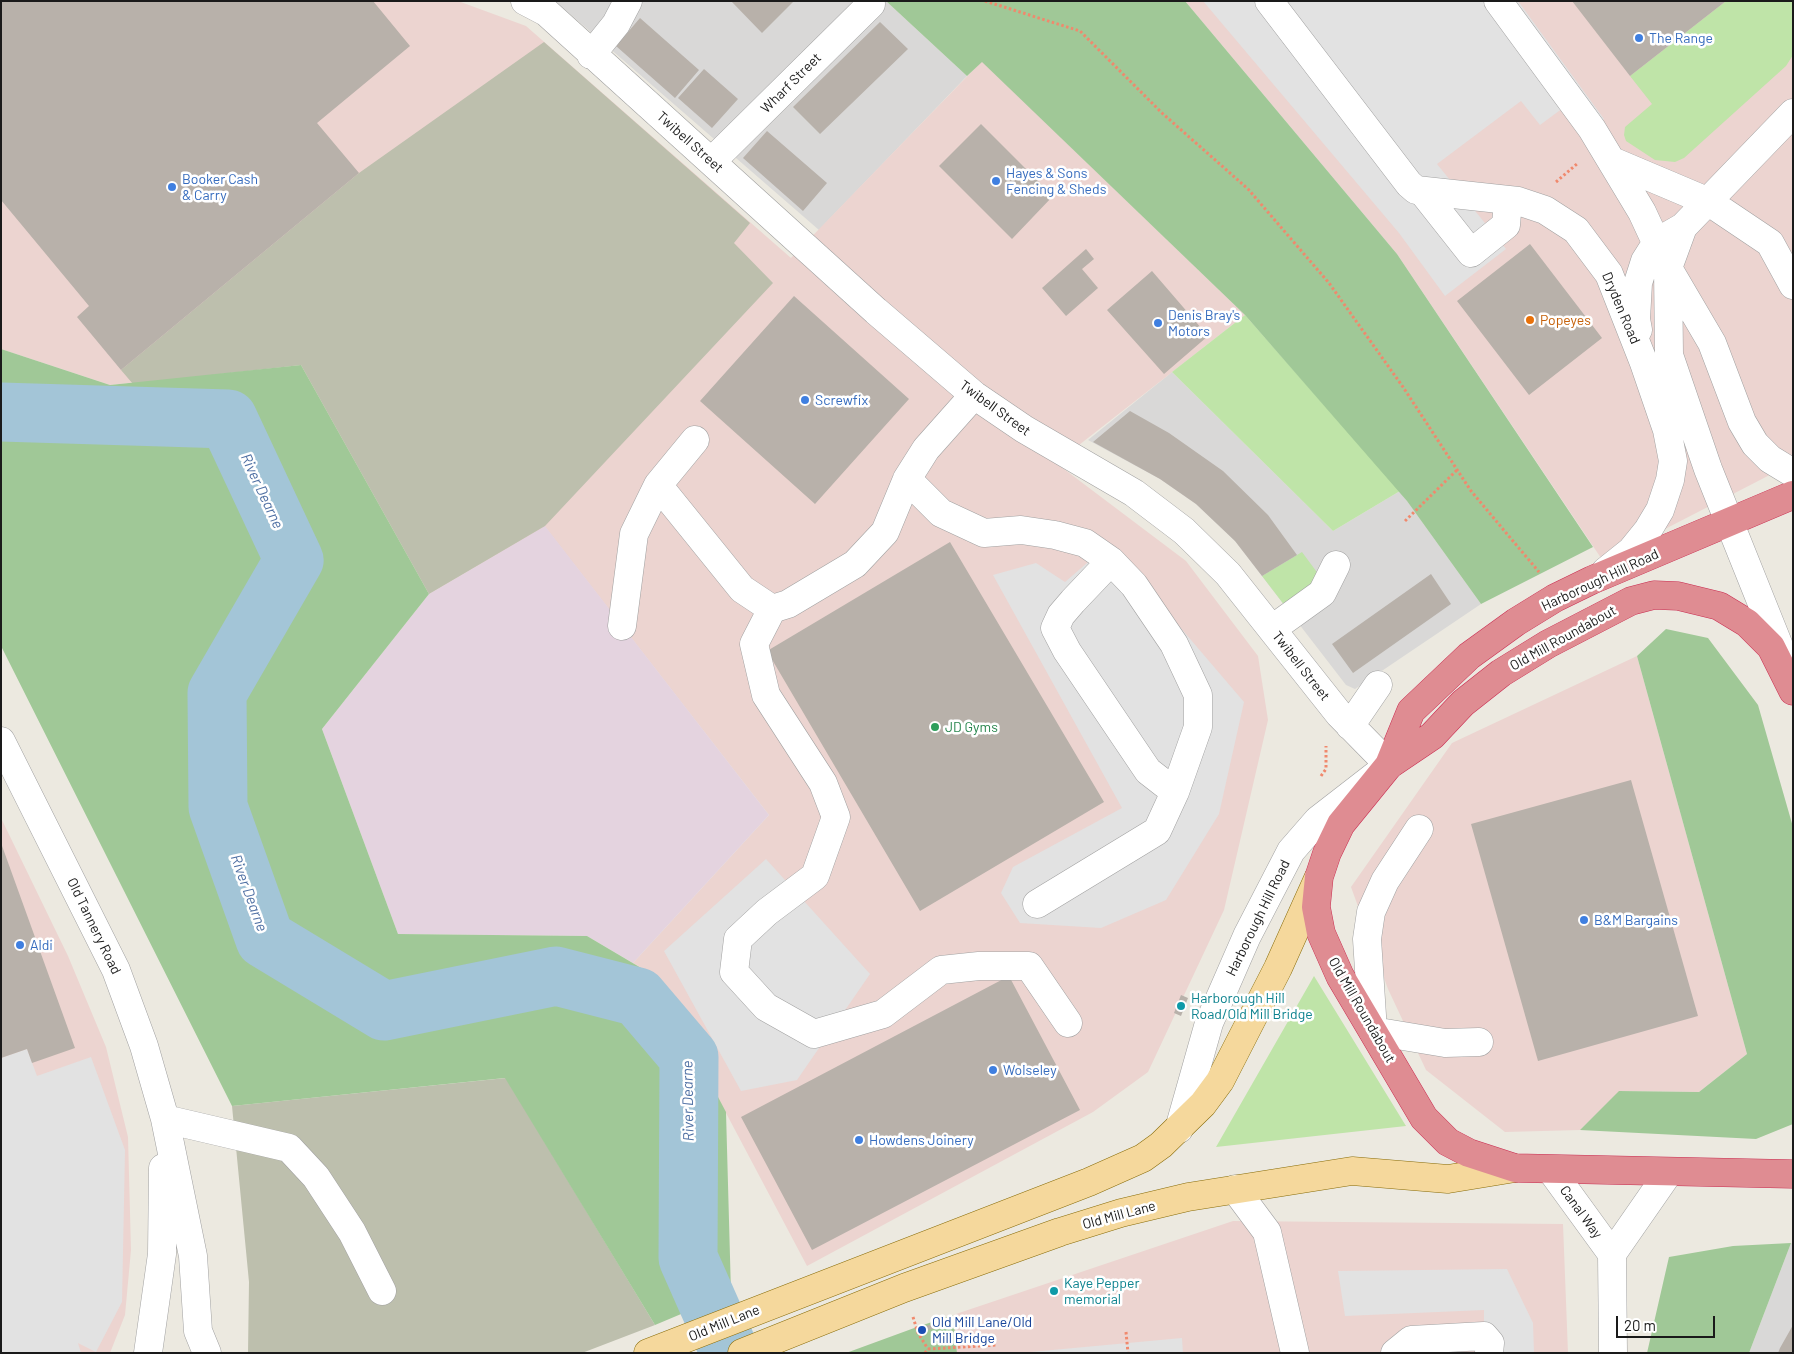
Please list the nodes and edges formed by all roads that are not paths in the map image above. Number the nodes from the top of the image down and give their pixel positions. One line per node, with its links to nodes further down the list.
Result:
1 (525, 1): 6 (street, Twibell Street)
2 (628, 1): 6 (street)
3 (1269, 1): 10 (street)
4 (1498, 1): 8 (street)
5 (871, 4): 9 (street, Wharf Street)
6 (591, 55): 9 (street, Twibell Street)
7 (1793, 114): 11 (street)
8 (1602, 144): 11 (street); 14 (street)
9 (712, 162): 18 (street, Twibell Street)
10 (1422, 192): 12 (street, Dryden Road); 12 (street)
11 (1709, 202): 13 (street); 16 (street)
12 (1519, 203): 17 (street, Dryden Road)
13 (1684, 227): 14 (street); 15 (street)
14 (1657, 242): 15 (street); 17 (street, Dryden Road)
15 (1668, 268): 20 (street); 24 (street)
16 (1793, 285)
17 (1644, 363): 27 (street, Dryden Road)
18 (974, 395): 21 (street); 30 (street, Twibell Street)
19 (696, 440): 22 (street)
20 (1793, 473)
21 (908, 479): 25 (street); 28 (street)
22 (658, 485): 28 (street); 29 (street)
23 (1793, 495): 24 (highway, Harborough Hill Road)
24 (1730, 523): 27 (highway, Harborough Hill Road); 31 (street)
25 (1111, 561): 37 (street); 37 (street)
26 (1336, 565): 30 (street)
27 (1592, 580): 36 (highway, Harborough Hill Road)
28 (772, 609): 41 (street)
29 (622, 626)
30 (1272, 629): 34 (street, Twibell Street)
31 (1793, 683)
32 (1378, 685): 34 (street)
33 (1793, 691): 36 (highway, Old Mill Roundabout)
34 (1350, 726): 36 (street, Twibell Street)
35 (1, 741): 44 (street, Old Tannery Road)
36 (1389, 765): 39 (highway, Old Mill Roundabout); 45 (street, Harborough Hill Road)
37 (1175, 792): 40 (street)
38 (1419, 829): 42 (street)
39 (1319, 877): 42 (highway, Old Mill Roundabout); 45 (main road)
40 (1037, 904)
41 (1068, 1023)
42 (1373, 1031): 43 (street); 46 (highway, Old Mill Roundabout)
43 (1479, 1042)
44 (165, 1119): 54 (street); 55 (street, Old Tannery Road); 58 (street, Old Tannery Road)
45 (1170, 1137): 56 (main road, Old Mill Lane)
46 (1515, 1168): 47 (highway, Old Mill Roundabout); 52 (main road, Old Mill Lane)
47 (1551, 1170): 48 (highway, Old Mill Roundabout); 53 (street, Canal Way)
48 (1669, 1172): 50 (highway, Old Mill Roundabout); 53 (street, Canal Way)
49 (1793, 1174): 50 (highway, Old Mill Roundabout)
50 (1758, 1175): 51 (highway)
51 (1793, 1188)
52 (1235, 1189): 57 (main road, Old Mill Lane); 59 (street)
53 (1612, 1254): 62 (street)
54 (382, 1291)
55 (200, 1345)
56 (659, 1349)
57 (746, 1351)
58 (148, 1353)
59 (1295, 1353)
60 (1395, 1353): 61 (street)
61 (1490, 1353)
62 (1613, 1353)

